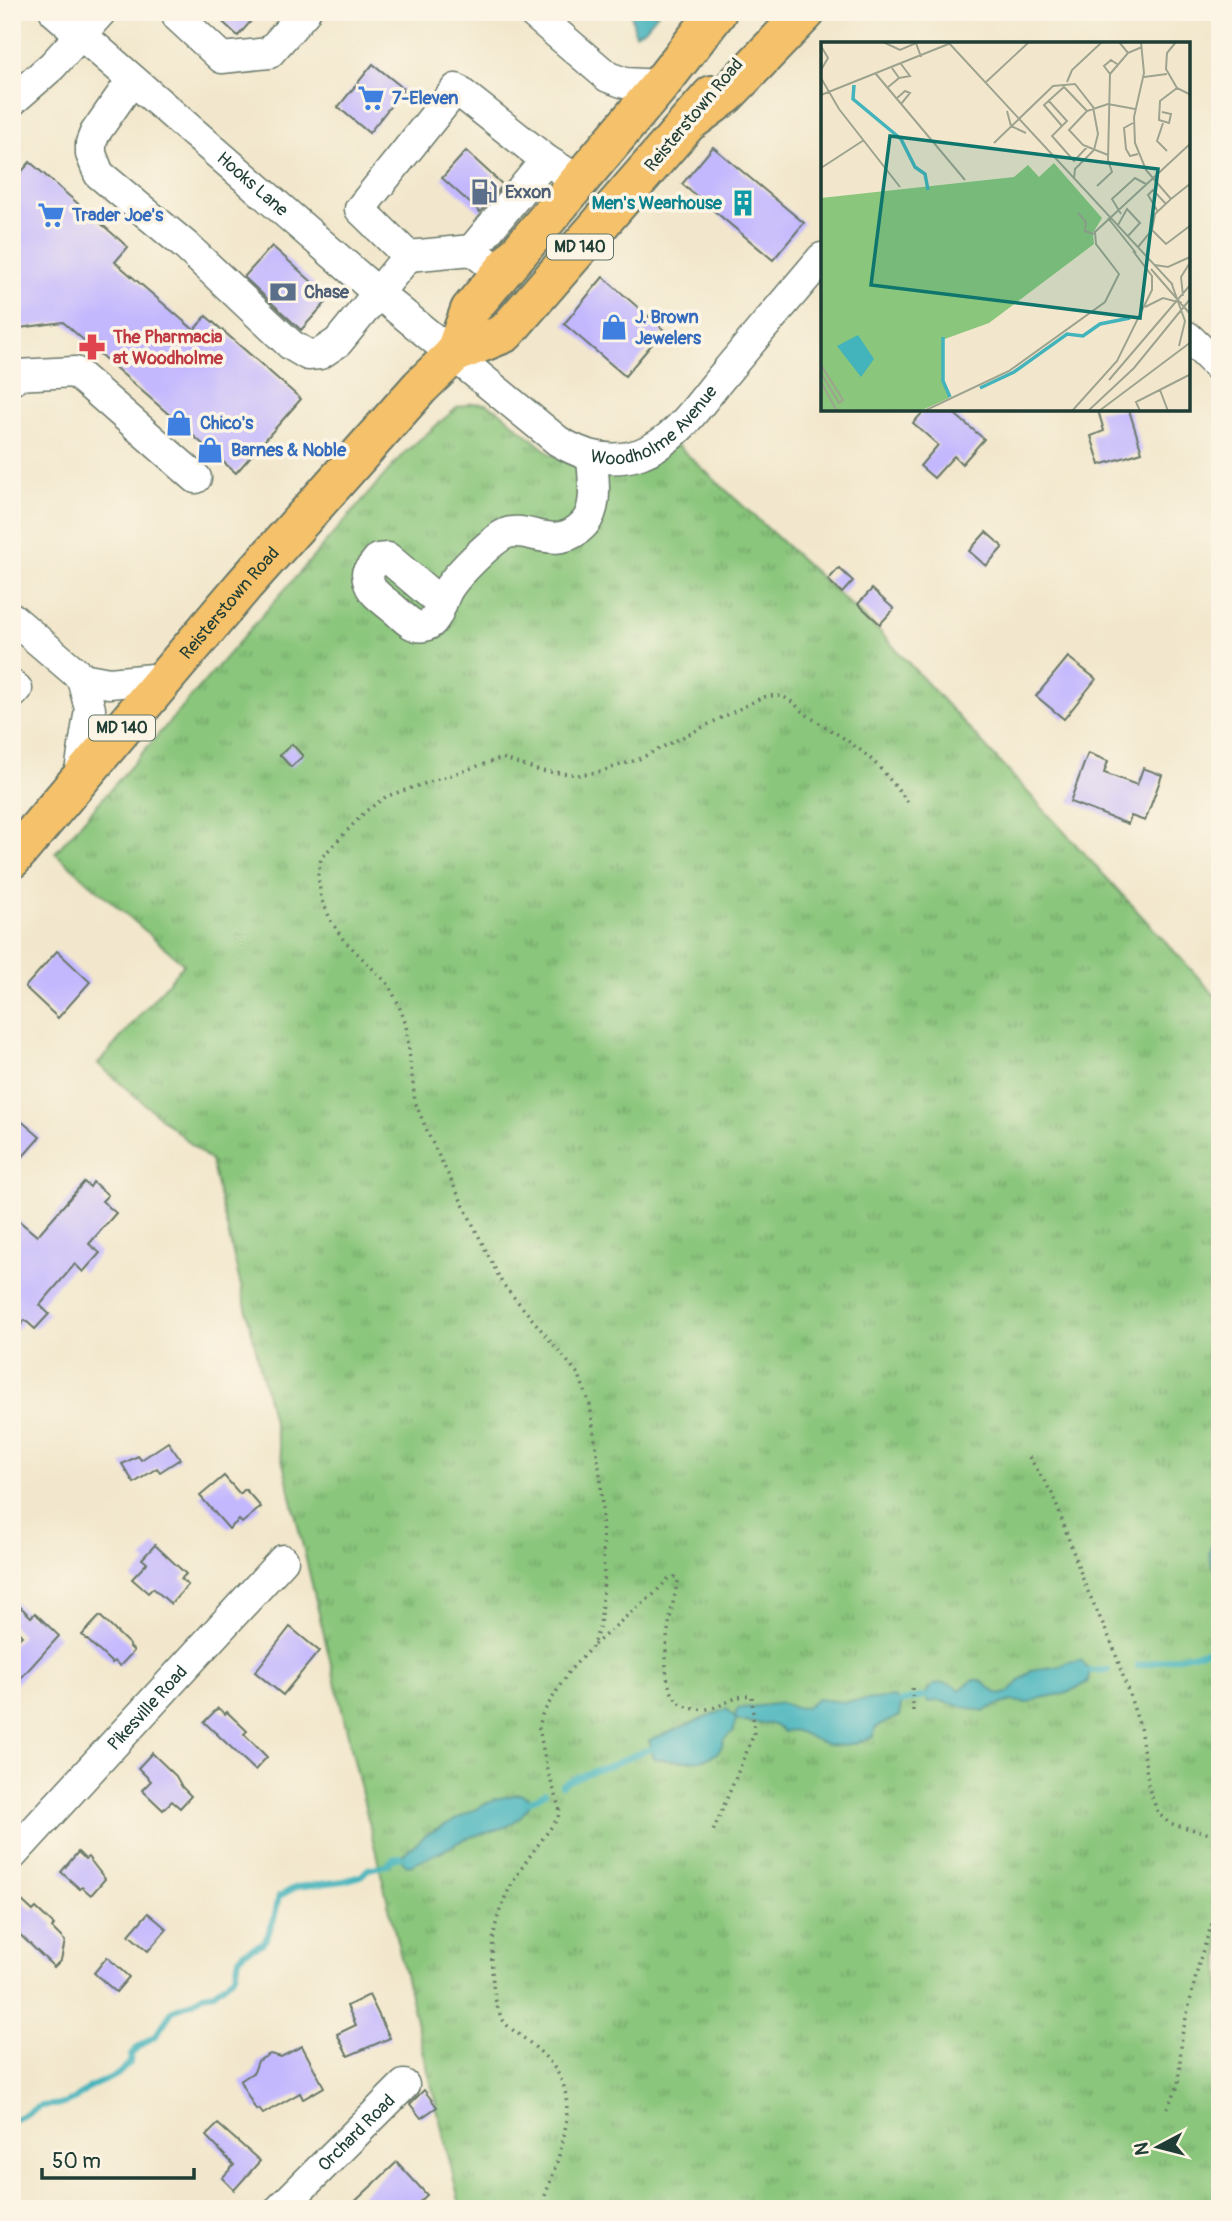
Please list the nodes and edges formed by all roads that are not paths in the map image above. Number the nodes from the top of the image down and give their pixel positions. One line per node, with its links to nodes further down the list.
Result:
1 (55, 12): 9 (street, Hooks Lane)
2 (101, 12): 9 (street)
3 (182, 12): 4 (street)
4 (305, 12)
5 (531, 12): 11 (street)
6 (717, 12): 11 (main road, Reisterstown Road / MD 140)
7 (780, 12): 13 (main road, Reisterstown Road / MD 140)
8 (806, 12): 13 (main road)
9 (82, 35): 10 (street, Hooks Lane); 12 (street)
10 (132, 80): 19 (street, Hooks Lane); 19 (street)
11 (660, 85): 15 (main road, Reisterstown Road / MD 140)
12 (12, 102)
13 (692, 120): 21 (main road, Reisterstown Road / MD 140)
14 (546, 160): 15 (street); 16 (street); 18 (street)
15 (578, 180): 18 (main road, Reisterstown Road / MD 140)
16 (408, 256): 18 (street); 19 (street)
17 (821, 259): 24 (street, Woodholme Avenue)
18 (486, 262): 21 (main road, Reisterstown Road / MD 140)
19 (379, 294): 21 (street, Hooks Lane)
20 (1190, 339): 22 (street)
21 (454, 354): 24 (street, Woodholme Avenue); 29 (main road, Reisterstown Road / MD 140)
22 (1220, 368)
23 (12, 380): 25 (street)
24 (592, 457): 26 (street)
25 (196, 478)
26 (388, 558)
27 (12, 618): 28 (street)
28 (82, 678): 29 (street); 32 (street)
29 (164, 678): 32 (main road, Reisterstown Road / MD 140)
30 (12, 685): 31 (street)
31 (12, 695)
32 (79, 778): 33 (main road, Reisterstown Road / MD 140)
33 (12, 859)
34 (283, 1560): 35 (street, Pikesville Road)
35 (12, 1855)
36 (404, 2085): 37 (street, Orchard Road)
37 (281, 2209)

